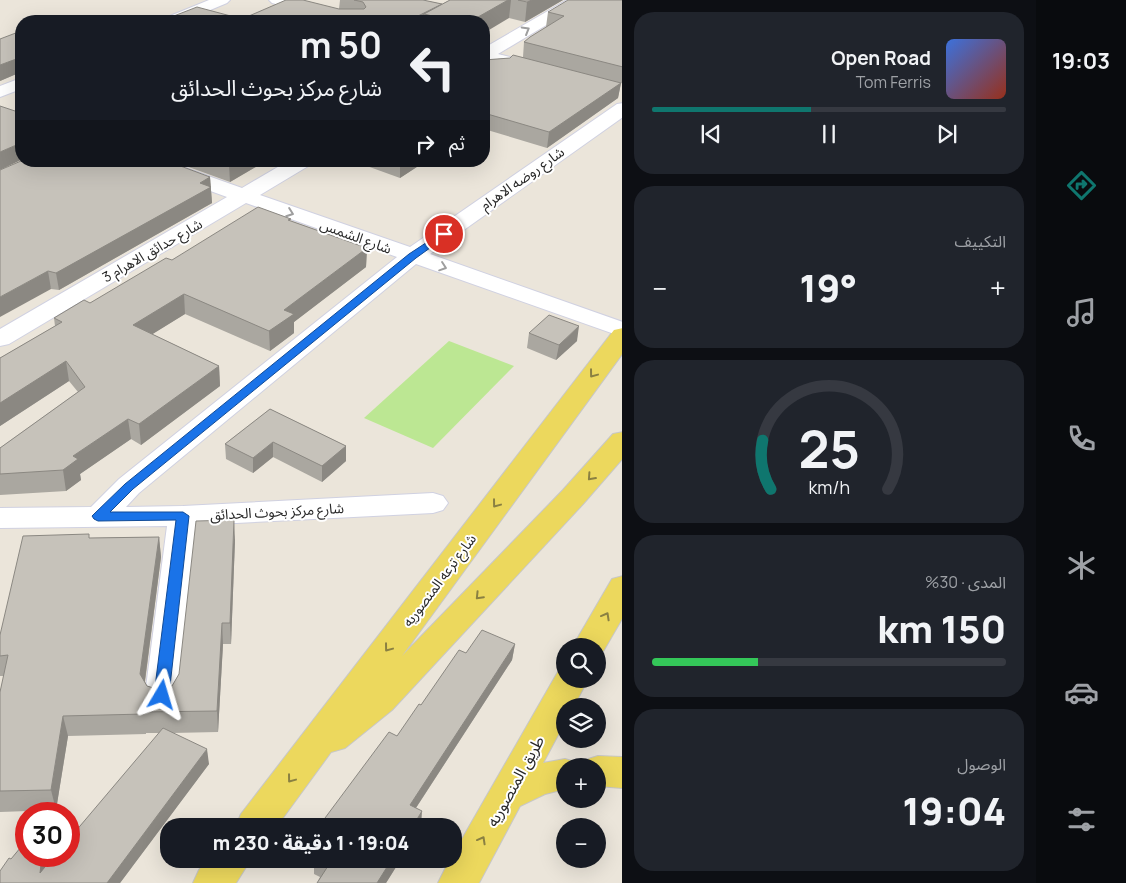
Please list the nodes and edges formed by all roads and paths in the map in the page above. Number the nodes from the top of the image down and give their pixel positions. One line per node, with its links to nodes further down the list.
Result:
1 (222, 0): 4 (street)
2 (277, 0): 5 (street)
3 (578, 0): 6 (street, one-way to 3)
4 (186, 15)
5 (329, 15)
6 (490, 51)
7 (490, 57): 8 (street)
8 (548, 72)
9 (15, 89): 10 (street)
10 (2, 102)
11 (622, 108): 15 (street, شارع روضه الاهرام)
12 (163, 167): 14 (street, شارع الشمس)
13 (294, 167): 14 (street, شارع حدائق الاهرام 3)
14 (244, 196): 15 (street, شارع الشمس, one-way to 15); 18 (street, شارع حدائق الاهرام 3)
15 (412, 256): 16 (street, شارع الشمس, one-way to 16); 21 (street, شارع روضه الاهرام)
16 (622, 330)
17 (622, 335): 28 (main road, شارع ترعه المنصوريه, one-way to 28)
18 (0, 339)
19 (622, 440): 28 (main road, one-way to 28)
20 (433, 503): 22 (street, شارع مركز بحوث الحدائق)
21 (98, 516): 22 (street, شارع مركز بحوث الحدائق); 23 (street, شارع مركز بحوث الحدائق)
22 (183, 516): 27 (street)
23 (0, 518)
24 (622, 587): 25 (main road, one-way to 24)
25 (593, 638)
26 (566, 688): 32 (main road, طريق المنصوريه)
27 (162, 695)
28 (311, 752): 33 (main road, شارع ترعه المنصوريه, one-way to 33)
29 (606, 772): 30 (main road)
30 (622, 773)
31 (556, 776): 32 (main road)
32 (506, 795): 36 (main road, طريق المنصوريه, one-way to 32)
33 (261, 818)
34 (224, 868): 35 (main road)
35 (213, 883)
36 (458, 883)

